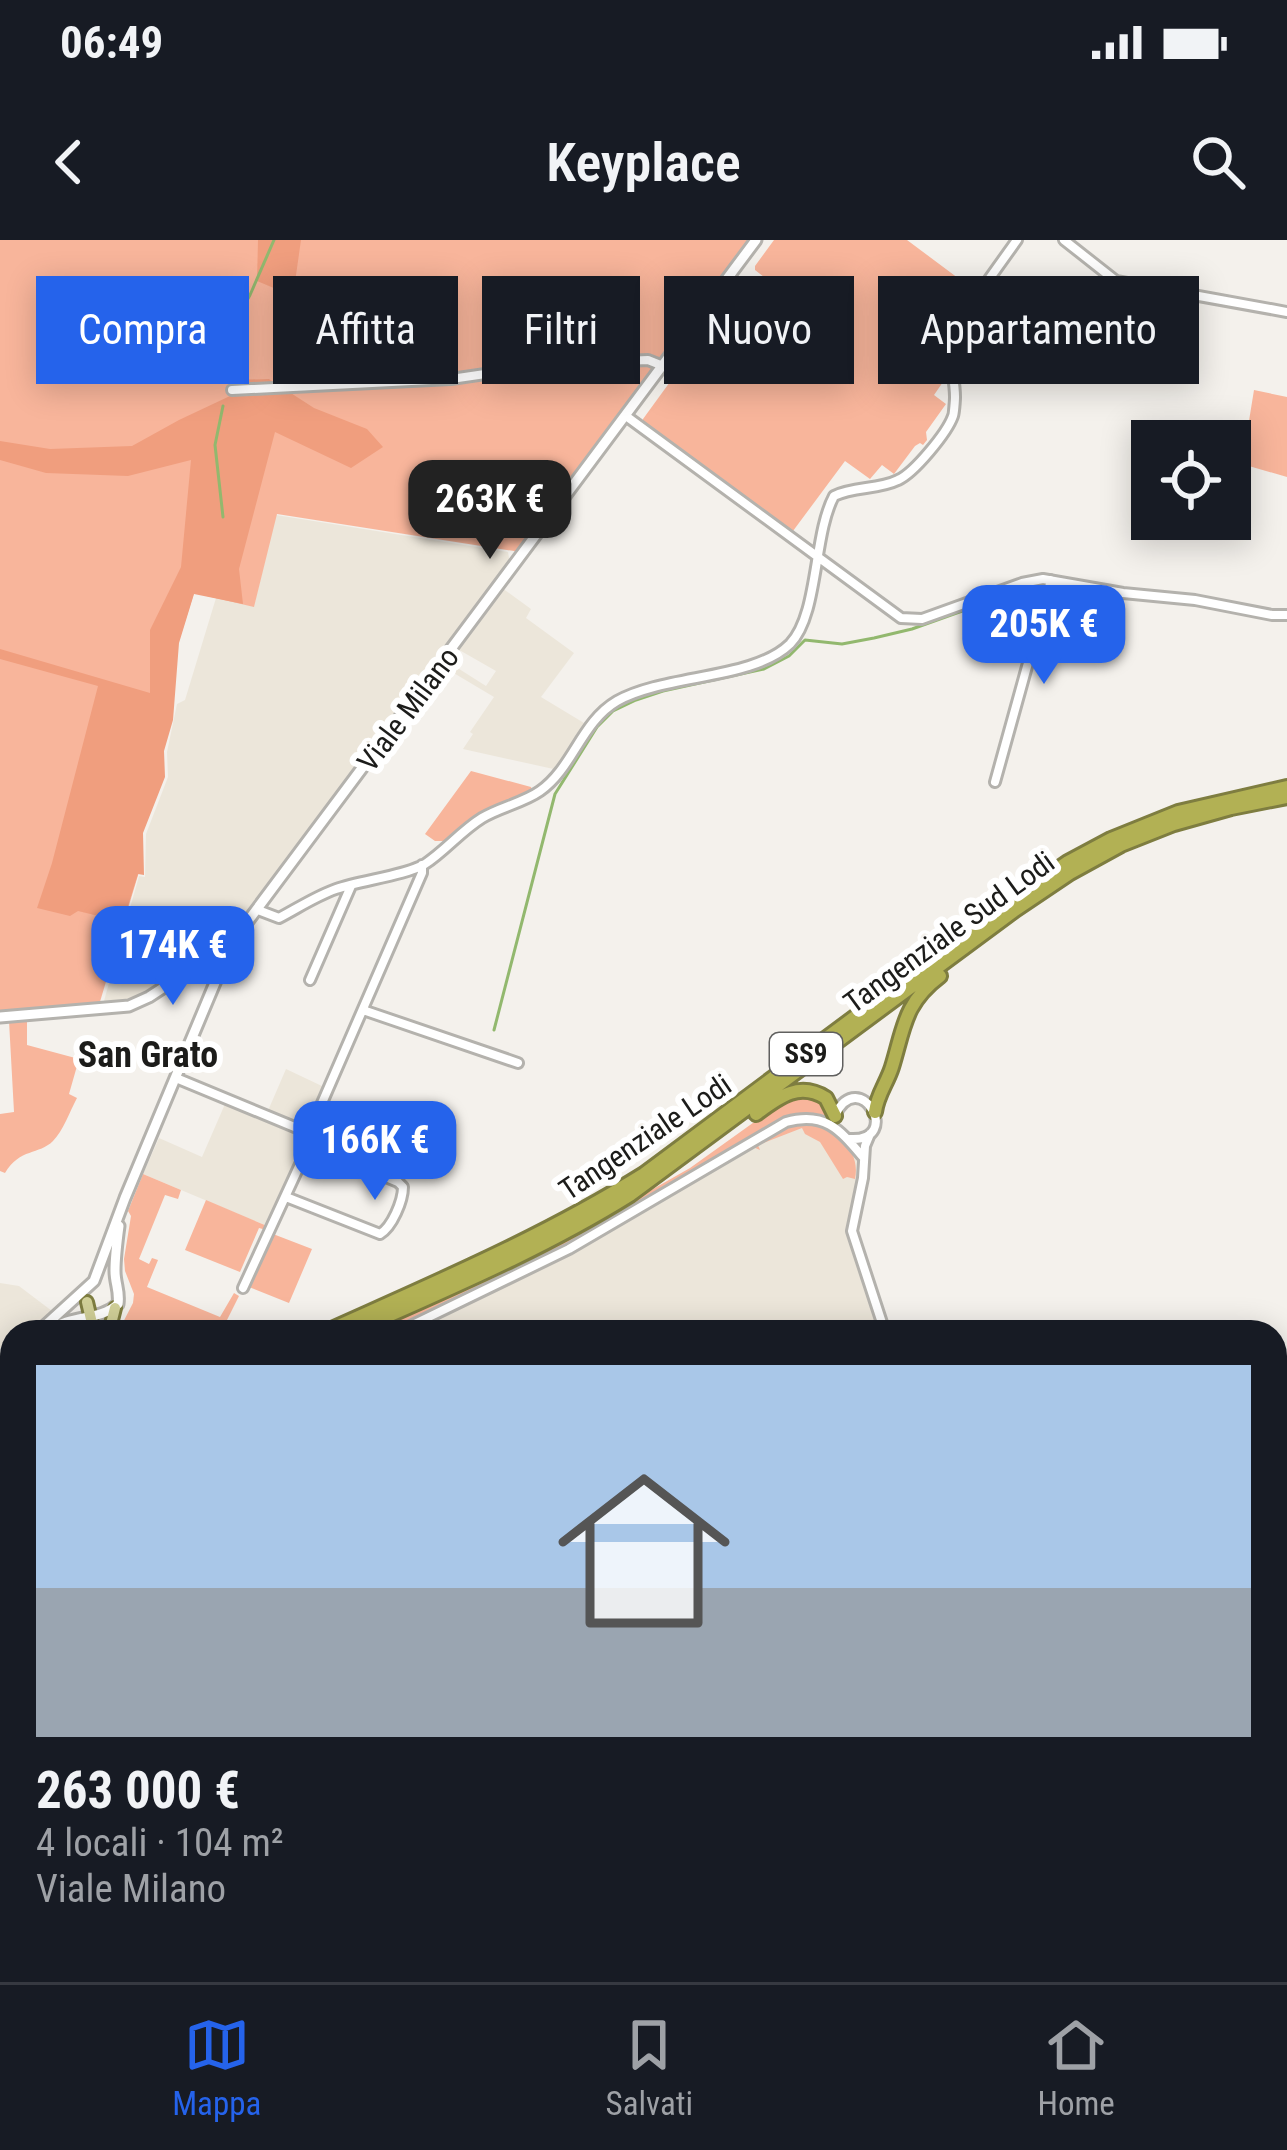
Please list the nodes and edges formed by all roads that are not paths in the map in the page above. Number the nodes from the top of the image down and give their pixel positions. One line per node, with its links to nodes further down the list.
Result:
1 (756, 240): 5 (street, Viale Milano)
2 (1017, 240): 8 (street)
3 (1064, 240): 4 (street)
4 (1287, 312)
5 (663, 366): 6 (street); 7 (street, Viale Milano)
6 (232, 389)
7 (626, 416): 8 (street); 16 (street, Viale Milano)
8 (818, 556): 9 (street); 14 (street)
9 (1052, 580): 10 (street); 11 (street)
10 (1287, 615)
11 (995, 782)
12 (1287, 787): 42 (highway, Tangenziale Lodi / SS9)
13 (1287, 797): 17 (highway, Tangenziale Sud Lodi / SS9)
14 (422, 865): 15 (street); 22 (street)
15 (351, 885): 16 (street); 21 (street)
16 (258, 910): 18 (street, Viale Milano)
17 (1016, 910): 26 (highway); 33 (highway, Tangenziale Sud Lodi / SS9)
18 (227, 954): 19 (street); 20 (street, Viale Milano)
19 (191, 968): 20 (street); 23 (street)
20 (217, 978): 25 (street, Viale Milano)
21 (310, 980)
22 (363, 1010): 24 (street); 28 (street)
23 (0, 1017)
24 (518, 1063)
25 (176, 1078): 28 (street); 35 (street, Viale Milano)
26 (875, 1112): 27 (street); 29 (street)
27 (835, 1121): 30 (street); 33 (highway); 44 (street)
28 (309, 1133): 31 (street)
29 (870, 1134): 30 (street); 32 (street)
30 (848, 1139): 32 (street)
31 (307, 1144): 34 (street); 34 (street)
32 (863, 1157): 45 (street)
33 (654, 1179): 43 (highway, Tangenziale Sud Lodi / SS9)
34 (285, 1196): 38 (street)
35 (121, 1212): 36 (street, Viale Milano); 37 (street)
36 (94, 1281): 37 (street); 39 (street, Viale Milano)
37 (115, 1284): 40 (street)
38 (243, 1288)
39 (87, 1296): 40 (main road); 41 (street, Viale Milano)
40 (96, 1319)
41 (54, 1320)
42 (353, 1320)
43 (379, 1320)
44 (423, 1320)
45 (881, 1320)

